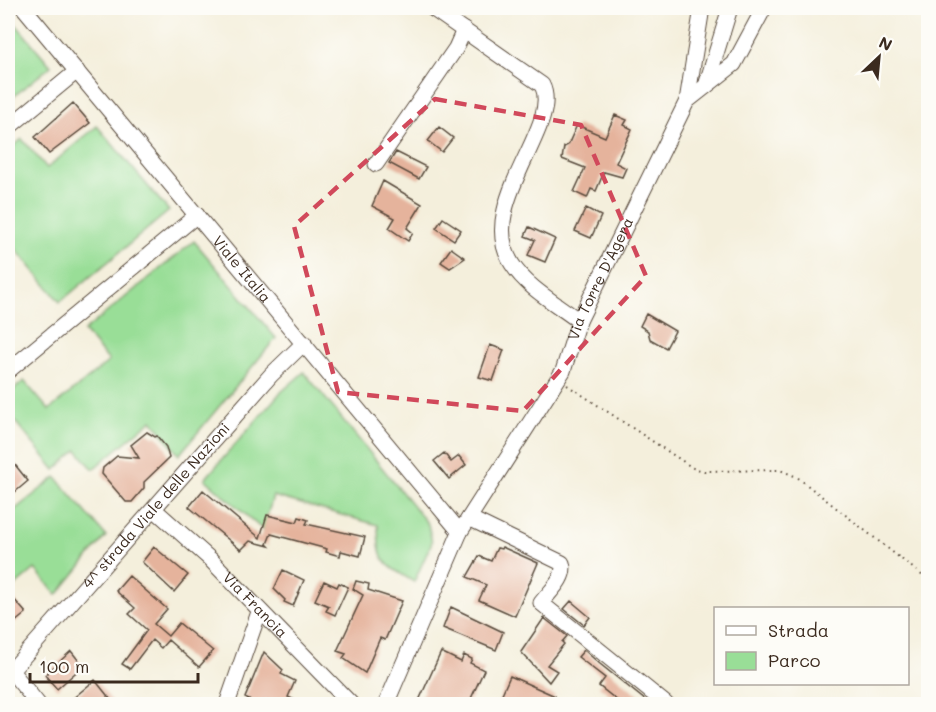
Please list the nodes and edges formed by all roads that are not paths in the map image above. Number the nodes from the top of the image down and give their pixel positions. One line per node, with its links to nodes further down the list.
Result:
1 (24, 8): 7 (street, Viale Italia)
2 (432, 8): 6 (street)
3 (702, 8): 9 (street, Via Torre D'Agera)
4 (730, 8): 8 (street)
5 (764, 8): 8 (street)
6 (464, 30): 11 (street); 13 (street)
7 (77, 70): 10 (street); 12 (street, Viale Italia)
8 (706, 86): 9 (street)
9 (687, 101): 13 (street, Via Torre D'Agera)
10 (8, 128)
11 (376, 164)
12 (198, 215): 14 (street, Viale Italia); 15 (street)
13 (579, 321): 17 (street, Via Torre D'Agera)
14 (304, 343): 16 (street, 4^ strada Viale delle Nazioni); 18 (street, Viale Italia)
15 (8, 370)
16 (155, 510): 19 (street, Via Francia); 20 (street, 4^ strada Viale delle Nazioni)
17 (469, 518): 18 (street, Via Torre D'Agera); 25 (street)
18 (460, 532): 24 (street, Via Torre D'Agera)
19 (259, 612): 22 (street); 23 (street, Via Francia)
20 (9, 669): 21 (street)
21 (38, 705)
22 (227, 705)
23 (351, 705)
24 (386, 705)
25 (666, 705)

